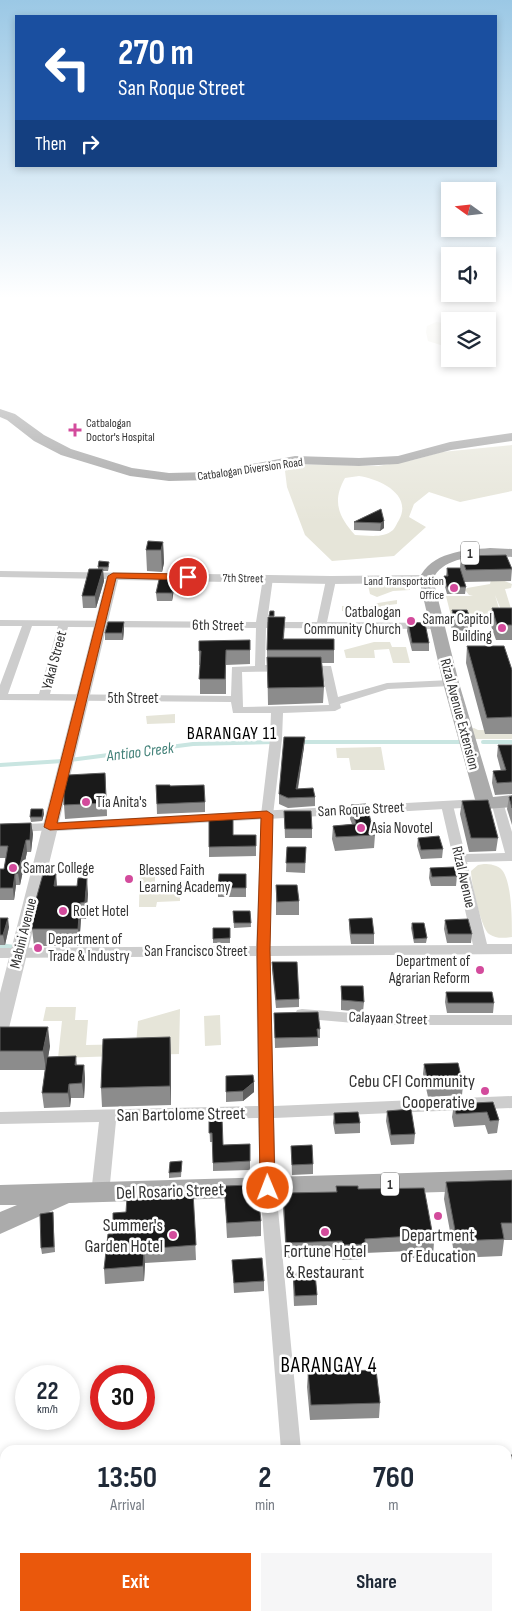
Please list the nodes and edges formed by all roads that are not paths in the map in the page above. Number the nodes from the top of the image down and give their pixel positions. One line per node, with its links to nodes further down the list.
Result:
1 (0, 413): 2 (highway, Catbalogan Diversion Road)
2 (512, 437)
3 (512, 553): 5 (main road, 1)
4 (0, 574): 6 (street, 7th Street)
5 (429, 574): 8 (street, 7th Street); 15 (main road, Rizal Avenue Extension)
6 (113, 576): 7 (street, 7th Street); 12 (street, Mabini Avenue)
7 (268, 578): 8 (street, 7th Street); 13 (street)
8 (331, 580): 14 (street)
9 (0, 624): 10 (street, 6th Street)
10 (28, 624): 11 (street, 6th Street); 18 (street)
11 (64, 624): 12 (street, 6th Street); 19 (street, Yakal Street)
12 (102, 624): 13 (street, 6th Street); 20 (street, Mabini Avenue)
13 (262, 625): 14 (street, 6th Street); 16 (street)
14 (321, 626): 15 (street, 6th Street)
15 (437, 626): 17 (main road, Rizal Avenue Extension)
16 (260, 669): 21 (street); 22 (street)
17 (451, 683): 22 (street); 24 (main road, Rizal Avenue Extension)
18 (0, 697): 19 (street, 5th Street)
19 (44, 697): 20 (street, 5th Street)
20 (83, 698): 21 (street, 5th Street); 27 (street, Mabini Avenue)
21 (236, 699): 23 (street)
22 (334, 702): 23 (street)
23 (277, 710): 26 (street)
24 (498, 802): 25 (street, San Roque Street); 29 (street)
25 (447, 805): 26 (street, San Roque Street); 30 (street, Rizal Avenue)
26 (267, 815): 27 (street, San Roque Street); 33 (street)
27 (50, 827): 28 (street, San Roque Street); 34 (street, Mabini Avenue)
28 (0, 830)
29 (512, 855): 30 (street)
30 (459, 858): 31 (street, Rizal Avenue)
31 (481, 949): 32 (street, San Francisco Street); 33 (street, San Francisco Street)
32 (512, 949)
33 (263, 950): 34 (street, San Francisco Street); 36 (street)
34 (18, 952): 35 (street, San Francisco Street); 38 (street, Mabini Avenue)
35 (0, 953)
36 (274, 1015): 37 (street, Calayaan Street); 40 (street)
37 (512, 1020)
38 (0, 1028)
39 (512, 1102): 40 (street, San Bartolome Street)
40 (266, 1112): 41 (street, San Bartolome Street); 44 (street)
41 (108, 1116): 42 (street, San Bartolome Street); 46 (street)
42 (0, 1118)
43 (512, 1180): 44 (main road, Del Rosario Street / 1)
44 (268, 1188): 46 (main road, Del Rosario Street / 1); 49 (street)
45 (68, 1194): 46 (main road, Del Rosario Street / 1); 47 (main road, Del Rosario Street / 1); 48 (main road, Del Rosario Street / 1)
46 (100, 1194)
47 (0, 1195)
48 (0, 1223)
49 (291, 1445)

